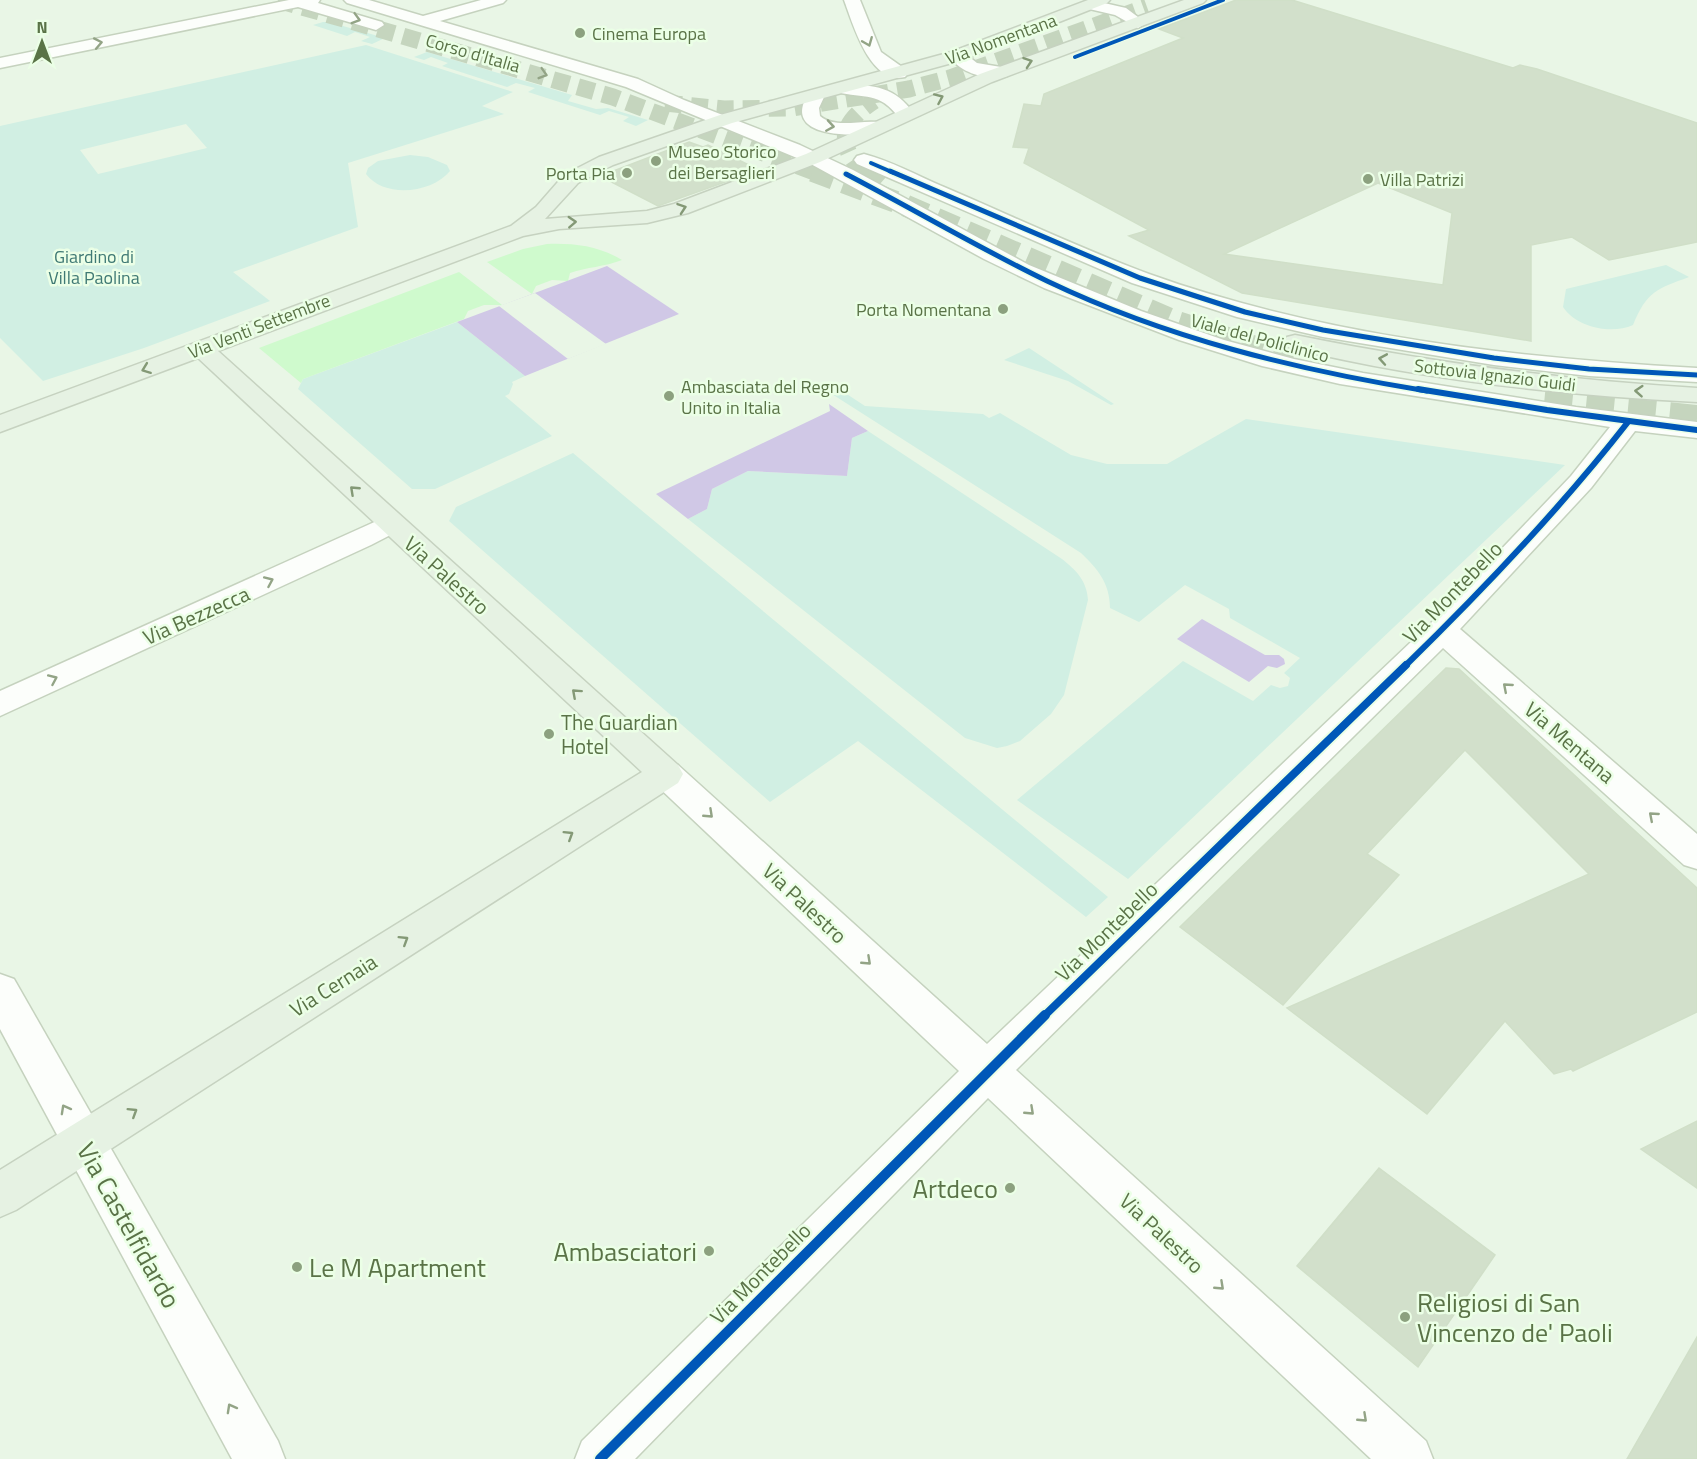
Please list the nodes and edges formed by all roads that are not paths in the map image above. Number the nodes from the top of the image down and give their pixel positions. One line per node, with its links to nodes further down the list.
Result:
1 (352, 0): 9 (street, Corso d'Italia)
2 (498, 0): 9 (street)
3 (852, 0): 14 (street, one-way to 14)
4 (1166, 0): 8 (main road)
5 (1198, 0): 10 (main road, Via Nomentana)
6 (306, 1): 12 (street, one-way to 6); 18 (street, Corso d'Italia, one-way to 18)
7 (1096, 2): 10 (street); 11 (main road, Via Nomentana)
8 (1147, 7)
9 (423, 21): 15 (street, Corso d'Italia)
10 (1138, 23): 13 (main road, Via Nomentana, one-way to 10)
11 (957, 56): 13 (street); 14 (main road, Via Nomentana)
12 (0, 63)
13 (1001, 72): 20 (main road, Via Nomentana, one-way to 13)
14 (898, 73): 16 (main road, Via Nomentana)
15 (632, 83): 18 (street); 19 (street, Viale del Policlinico); 21 (street, Corso d'Italia)
16 (843, 88): 17 (main road, Via Nomentana); 20 (street)
17 (816, 95): 19 (main road, Via Venti Settembre); 22 (street, one-way to 22)
18 (646, 104): 23 (street, Corso d'Italia)
19 (745, 113): 21 (main road, Via Venti Settembre); 24 (street, Viale del Policlinico)
20 (905, 114): 22 (main road, Via Nomentana)
21 (721, 120): 23 (main road, Via Venti Settembre); 25 (street, Corso d'Italia)
22 (877, 127): 24 (main road, Via Venti Settembre)
23 (689, 132): 27 (main road, Via Venti Settembre)
24 (835, 148): 25 (main road, Via Venti Settembre); 28 (street, Viale del Policlinico)
25 (813, 158): 26 (street, Viale del Policlinico); 27 (main road, Via Venti Settembre, one-way to 25)
26 (878, 189): 28 (street, Viale del Policlinico); 31 (street, Viale del Policlinico)
27 (518, 230): 30 (main road, Via Venti Settembre)
28 (1068, 248): 29 (street, Viale del Policlinico)
29 (1299, 334): 31 (street); 32 (street, Viale del Policlinico); 33 (main road, Sottovia Ignazio Guidi, one-way to 29)
30 (201, 348): 35 (main road, Via Venti Settembre, one-way to 35); 37 (main road, Via Palestro, one-way to 30)
31 (1281, 363): 34 (street, Viale del Policlinico)
32 (1697, 375)
33 (1697, 395)
34 (1628, 422): 36 (street, Viale del Policlinico); 38 (street, Via Montebello)
35 (0, 424)
36 (1697, 430)
37 (390, 524): 39 (street, Via Bezzecca, one-way to 37); 40 (main road, Via Palestro, one-way to 37)
38 (1442, 630): 41 (street, Via Mentana, one-way to 38); 43 (street, Via Montebello)
39 (0, 704)
40 (666, 774): 43 (street, Via Palestro, one-way to 43); 44 (main road, Via Cernaia, one-way to 40)
41 (1697, 855)
42 (0, 991): 44 (street, Via Castelfidardo, one-way to 42)
43 (986, 1072): 47 (street, Via Montebello); 48 (street, Via Palestro, one-way to 48)
44 (84, 1144): 45 (main road, Via Cernaia); 46 (street, Via Castelfidardo, one-way to 44)
45 (0, 1195)
46 (260, 1459)
47 (600, 1459)
48 (1408, 1459)

